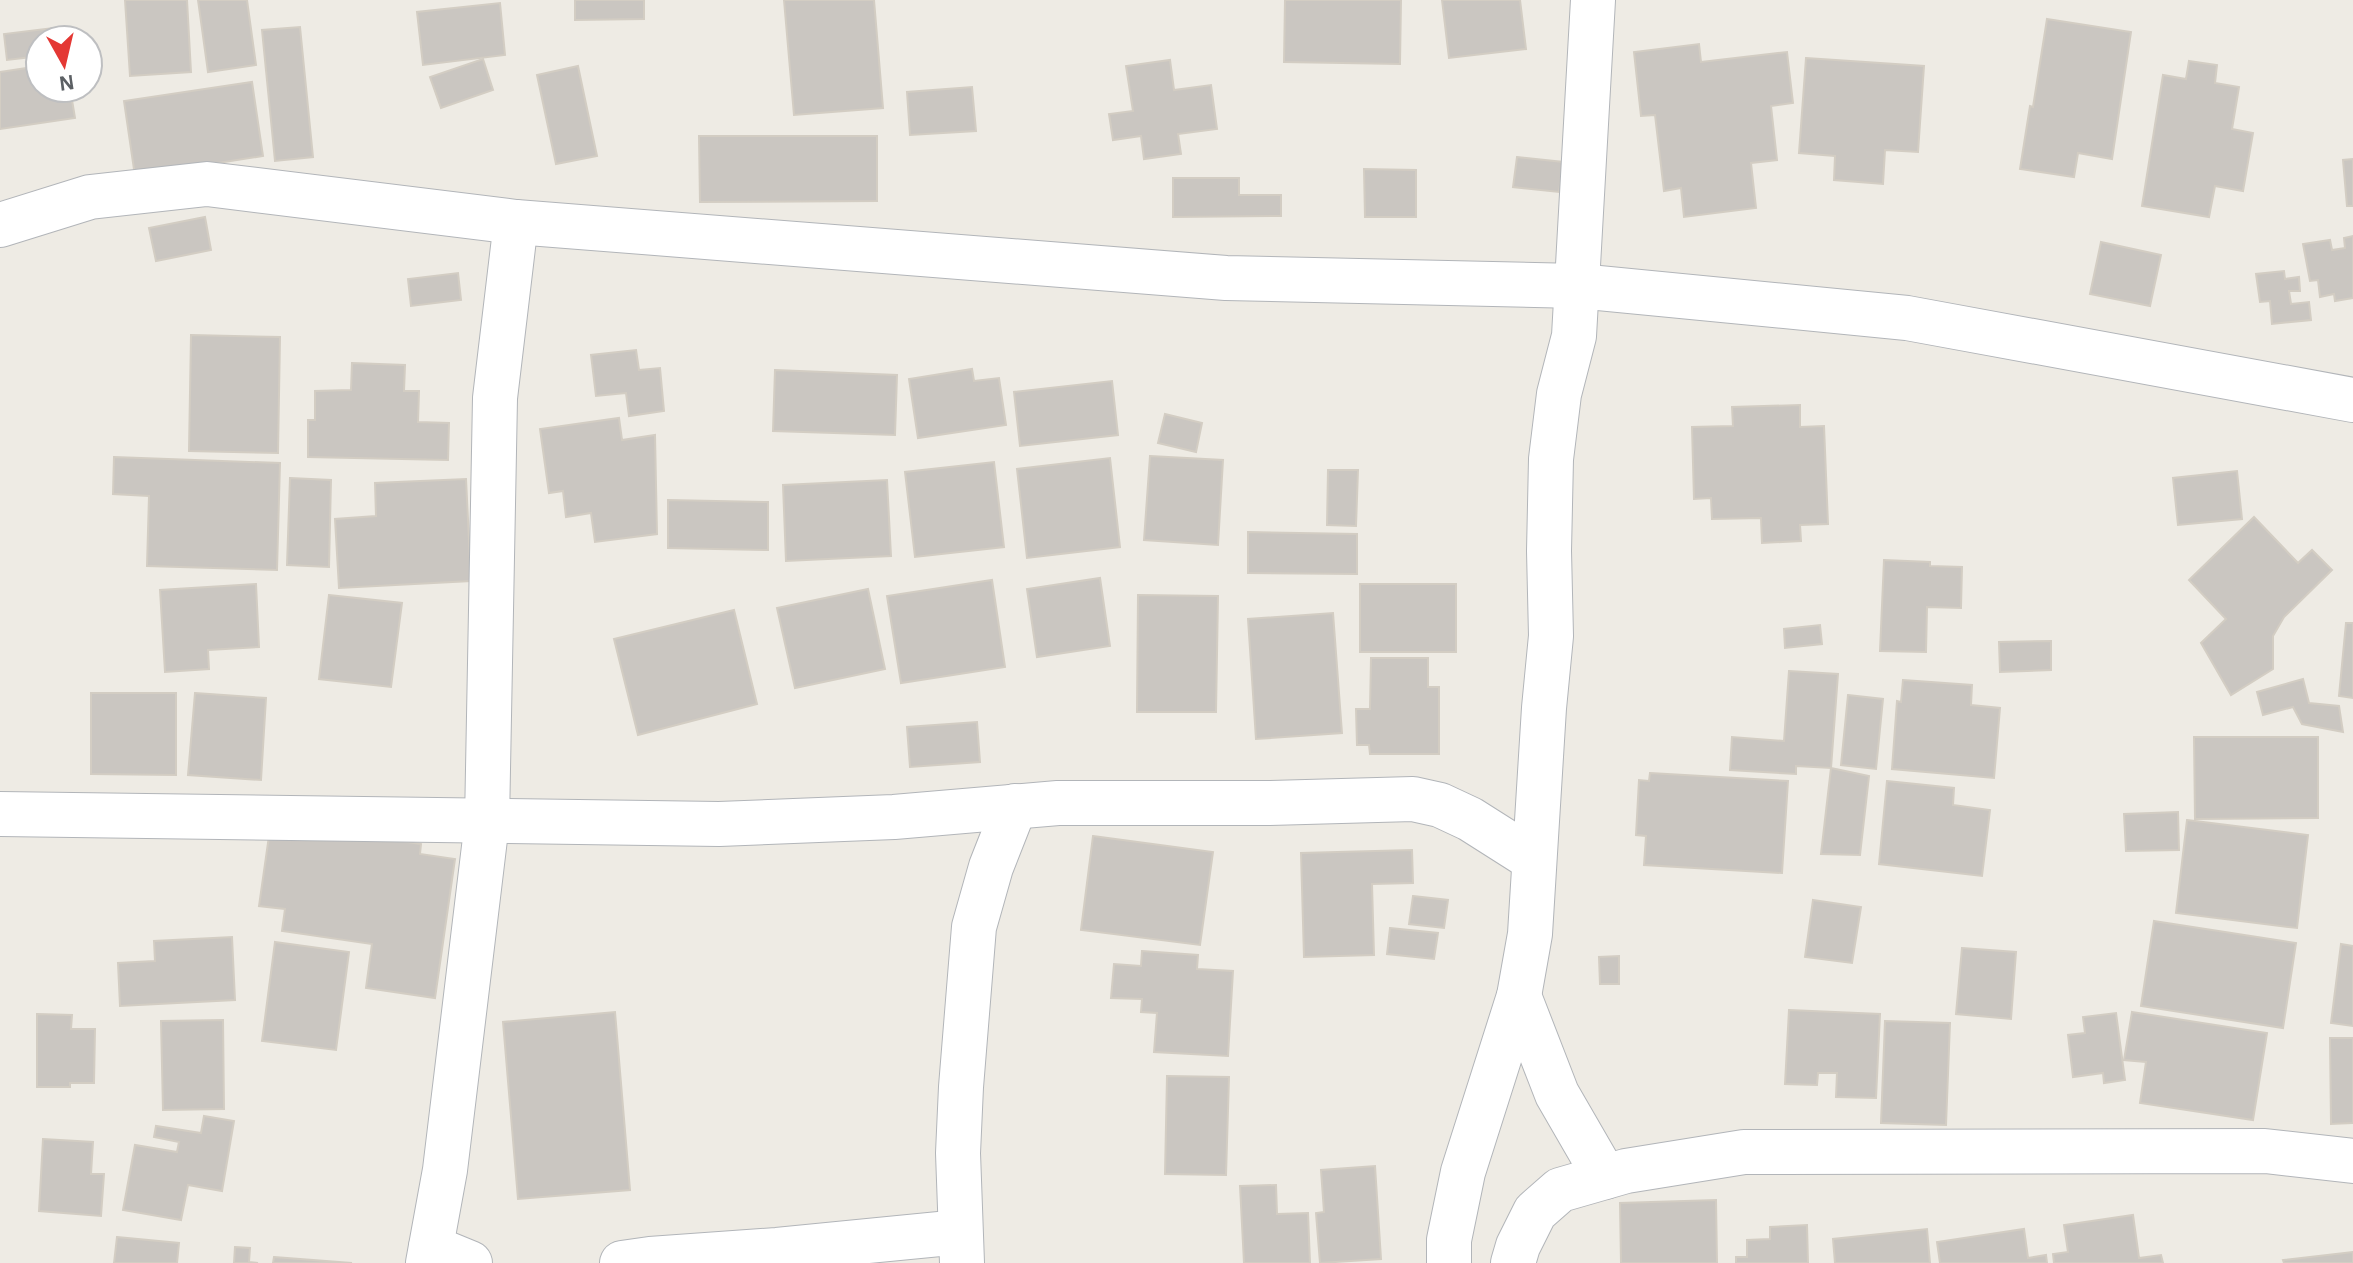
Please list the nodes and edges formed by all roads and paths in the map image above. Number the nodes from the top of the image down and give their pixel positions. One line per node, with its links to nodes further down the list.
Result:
1 (1593, 0): 4 (street)
2 (516, 222): 3 (street); 4 (street); 8 (street)
3 (0, 225)
4 (1578, 286): 5 (street); 9 (street)
5 (2353, 400)
6 (1015, 806): 8 (street); 9 (street); 13 (street)
7 (0, 814): 8 (street)
8 (487, 822): 14 (street)
9 (1533, 859): 10 (street)
10 (1519, 996): 12 (street); 16 (street)
11 (2353, 1161): 12 (street)
12 (1605, 1177): 17 (street)
13 (961, 1248): 15 (street)
14 (443, 1258)
15 (622, 1263)
16 (1449, 1263)
17 (1513, 1263)

